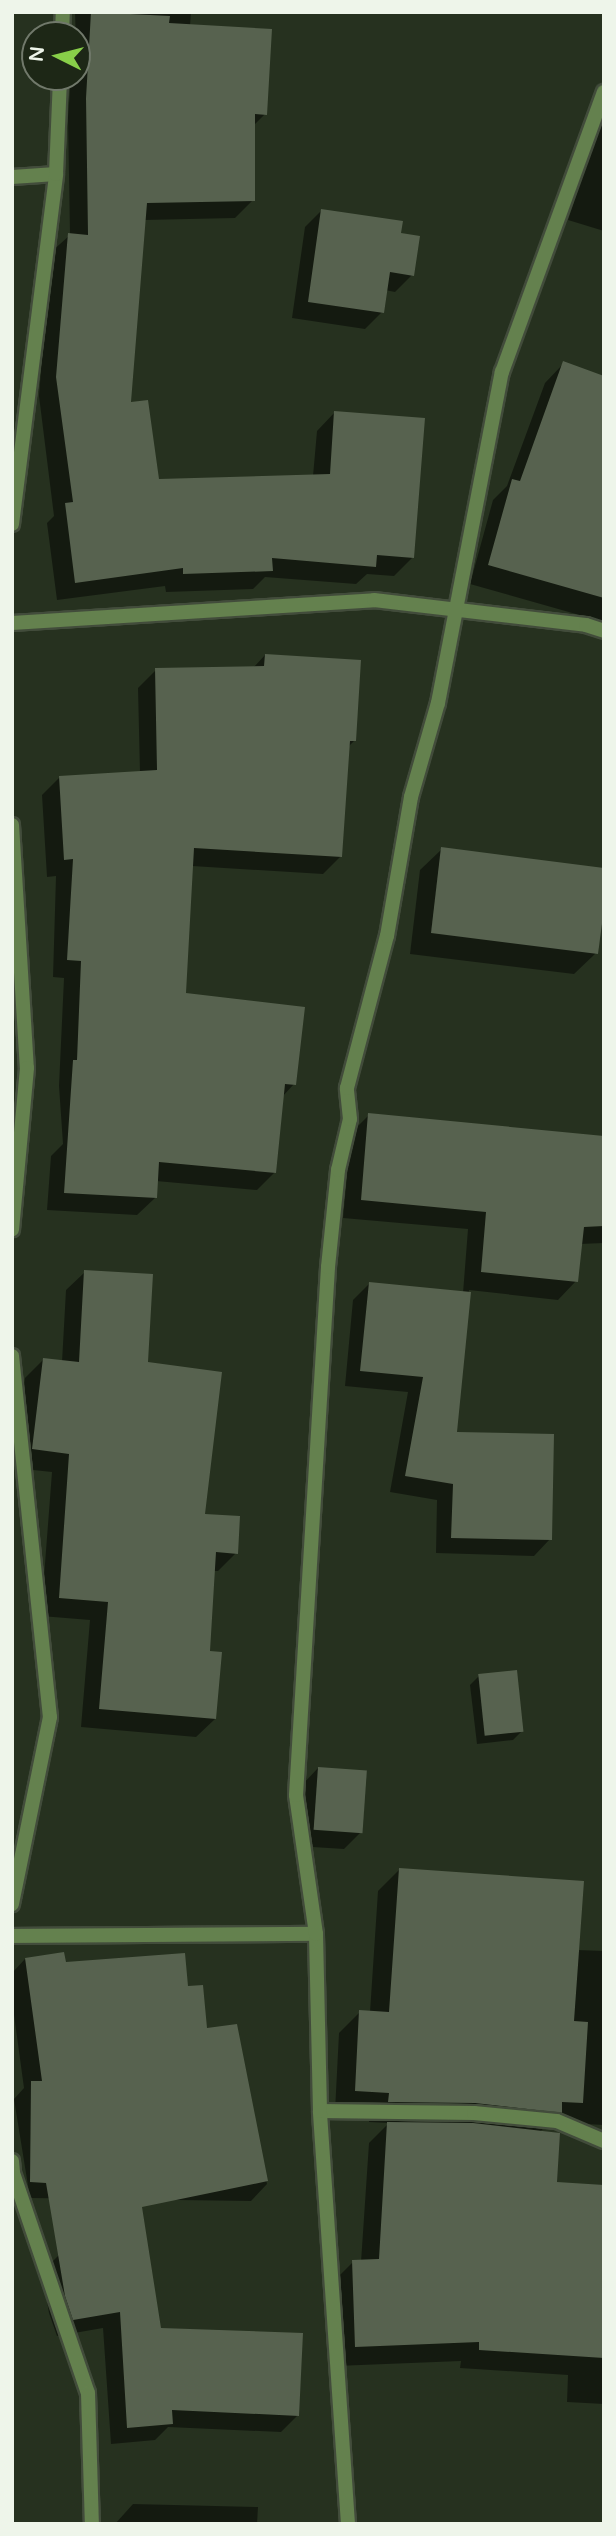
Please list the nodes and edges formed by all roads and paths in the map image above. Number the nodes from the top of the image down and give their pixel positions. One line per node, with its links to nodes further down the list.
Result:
1 (59, 91): 3 (street)
2 (604, 92): 6 (street)
3 (56, 174): 4 (street); 5 (street)
4 (12, 177)
5 (12, 524)
6 (454, 610): 7 (street); 8 (street); 13 (street)
7 (12, 623)
8 (604, 631)
9 (12, 825): 10 (street)
10 (12, 1229)
11 (12, 1356): 12 (street)
12 (12, 1904)
13 (316, 1934): 14 (street); 15 (street)
14 (12, 1936)
15 (320, 2111): 16 (street); 19 (street)
16 (604, 2141)
17 (12, 2161): 18 (street)
18 (92, 2524)
19 (348, 2524)

